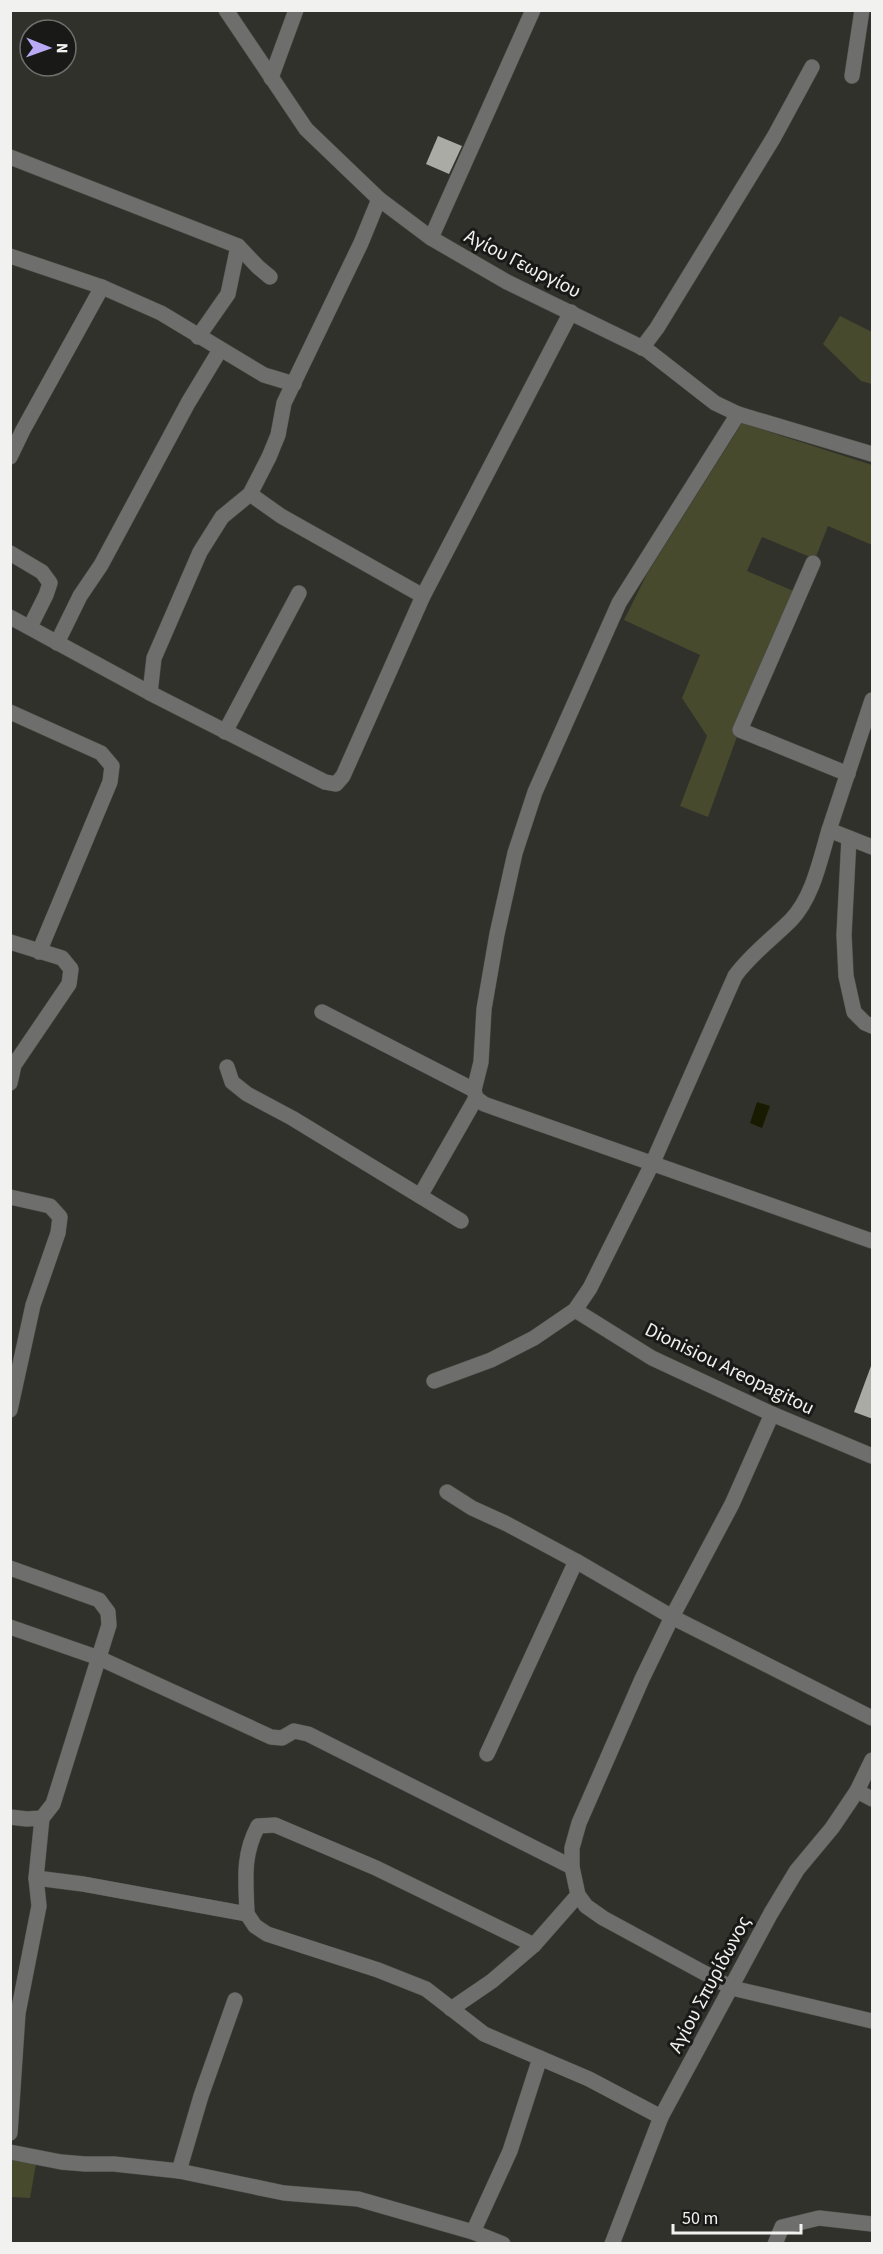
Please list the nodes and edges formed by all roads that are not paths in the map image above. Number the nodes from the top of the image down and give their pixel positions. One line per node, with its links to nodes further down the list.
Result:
1 (226, 10): 7 (street, Αγίου Γεωργίου)
2 (296, 10): 7 (street)
3 (533, 10): 10 (street)
4 (862, 10): 6 (street)
5 (812, 67): 17 (street)
6 (852, 76)
7 (271, 78): 9 (street, Αγίου Γεωργίου)
8 (10, 158): 11 (street)
9 (379, 199): 10 (street, Αγίου Γεωργίου); 19 (street)
10 (431, 238): 15 (street, Αγίου Γεωργίου)
11 (238, 246): 13 (street); 16 (street)
12 (10, 256): 14 (street)
13 (270, 277)
14 (102, 287): 16 (street); 22 (street)
15 (571, 312): 17 (street, Αγίου Γεωργίου); 27 (street)
16 (198, 337): 18 (street)
17 (642, 348): 20 (street, Αγίου Γεωργίου)
18 (220, 350): 19 (street); 30 (street)
19 (294, 384): 23 (street)
20 (738, 414): 21 (street, Αγίου Γεωργίου); 47 (street)
21 (873, 454)
22 (10, 457)
23 (250, 494): 27 (street); 31 (street)
24 (12, 556): 29 (street)
25 (813, 563): 37 (street)
26 (299, 593): 34 (street)
27 (423, 596): 34 (street)
28 (10, 618): 29 (street)
29 (30, 627): 30 (street)
30 (57, 643): 31 (street)
31 (150, 693): 34 (street)
32 (873, 700): 35 (street)
33 (10, 712): 42 (street)
34 (225, 732)
35 (857, 745): 36 (street); 37 (street)
36 (873, 751)
37 (848, 774): 38 (street)
38 (829, 830): 39 (street); 48 (street)
39 (849, 838): 40 (street); 44 (street)
40 (873, 847)
41 (10, 942): 42 (street)
42 (39, 952): 46 (street)
43 (322, 1012): 47 (street)
44 (873, 1026)
45 (227, 1067): 49 (street)
46 (10, 1083)
47 (475, 1094): 48 (street); 49 (street)
48 (653, 1162): 52 (street); 53 (street)
49 (420, 1196): 51 (street)
50 (10, 1197): 55 (street)
51 (461, 1221)
52 (873, 1241)
53 (575, 1310): 54 (street); 56 (street, Dionisiou Areopagitou)
54 (434, 1381)
55 (10, 1410)
56 (772, 1414): 57 (street, Dionisiou Areopagitou); 61 (street)
57 (873, 1456)
58 (447, 1492): 59 (street)
59 (576, 1561): 61 (street); 65 (street)
60 (10, 1568): 63 (street)
61 (672, 1617): 64 (street); 71 (street)
62 (10, 1627): 63 (street)
63 (99, 1658): 70 (street); 71 (street)
64 (873, 1718)
65 (487, 1754)
66 (873, 1760): 67 (street, Αγίου Σπυρίδωνος)
67 (857, 1791): 68 (street); 76 (street, Αγίου Σπυρίδωνος)
68 (873, 1799)
69 (10, 1817): 70 (street)
70 (42, 1818): 72 (street)
71 (572, 1868): 73 (street)
72 (36, 1878): 74 (street); 82 (street)
73 (578, 1895): 75 (street); 76 (street)
74 (247, 1914): 75 (street); 78 (street)
75 (534, 1945): 78 (street)
76 (732, 1988): 79 (street); 81 (street, Αγίου Σπυρίδωνος)
77 (235, 2000): 84 (street)
78 (451, 2008): 80 (street)
79 (873, 2021)
80 (540, 2058): 81 (street); 86 (street)
81 (661, 2117): 88 (street, Αγίου Σπυρίδωνος)
82 (10, 2133)
83 (10, 2151): 84 (street)
84 (179, 2170): 86 (street)
85 (873, 2224): 89 (street)
86 (473, 2232): 87 (street)
87 (503, 2244)
88 (612, 2244)
89 (775, 2244)

